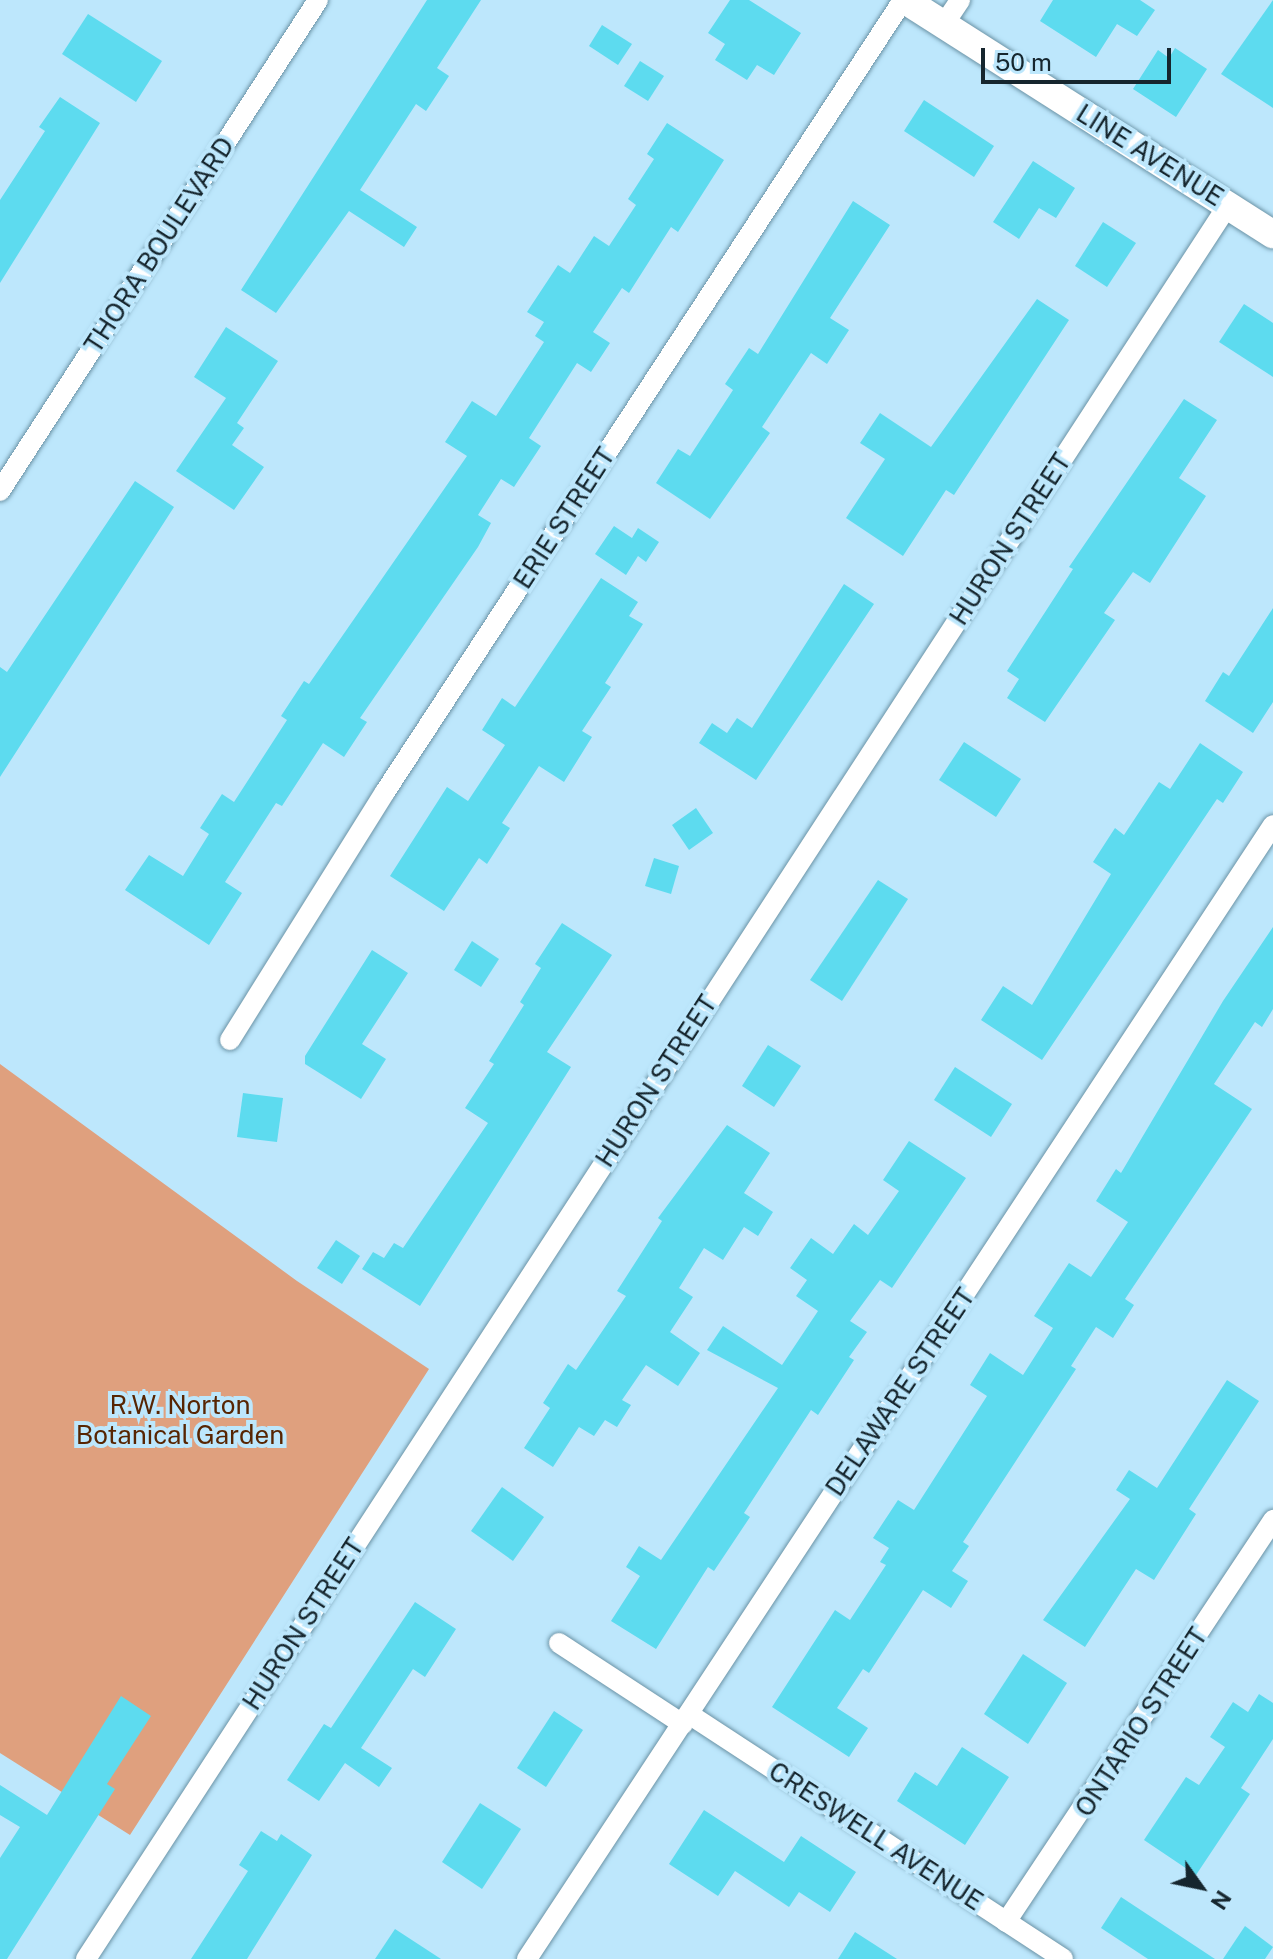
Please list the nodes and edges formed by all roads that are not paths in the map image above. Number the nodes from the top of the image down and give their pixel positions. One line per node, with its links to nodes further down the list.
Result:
1 (318, 0): 7 (street, THORA BOULEVARD)
2 (904, 0): 4 (main road, LINE AVENUE); 9 (street, ERIE STREET)
3 (960, 0): 4 (street)
4 (944, 24): 5 (main road, LINE AVENUE)
5 (1228, 205): 6 (main road, LINE AVENUE); 14 (street, HURON STREET)
6 (1273, 234)
7 (0, 491)
8 (1273, 825): 12 (street, DELAWARE STREET)
9 (230, 1040)
10 (1273, 1520): 13 (street, ONTARIO STREET)
11 (559, 1643): 12 (street, CRESWELL AVENUE)
12 (686, 1719): 13 (street, CRESWELL AVENUE); 15 (street, DELAWARE STREET)
13 (1006, 1922): 16 (street, CRESWELL AVENUE)
14 (86, 1959)
15 (527, 1959)
16 (1063, 1959)

